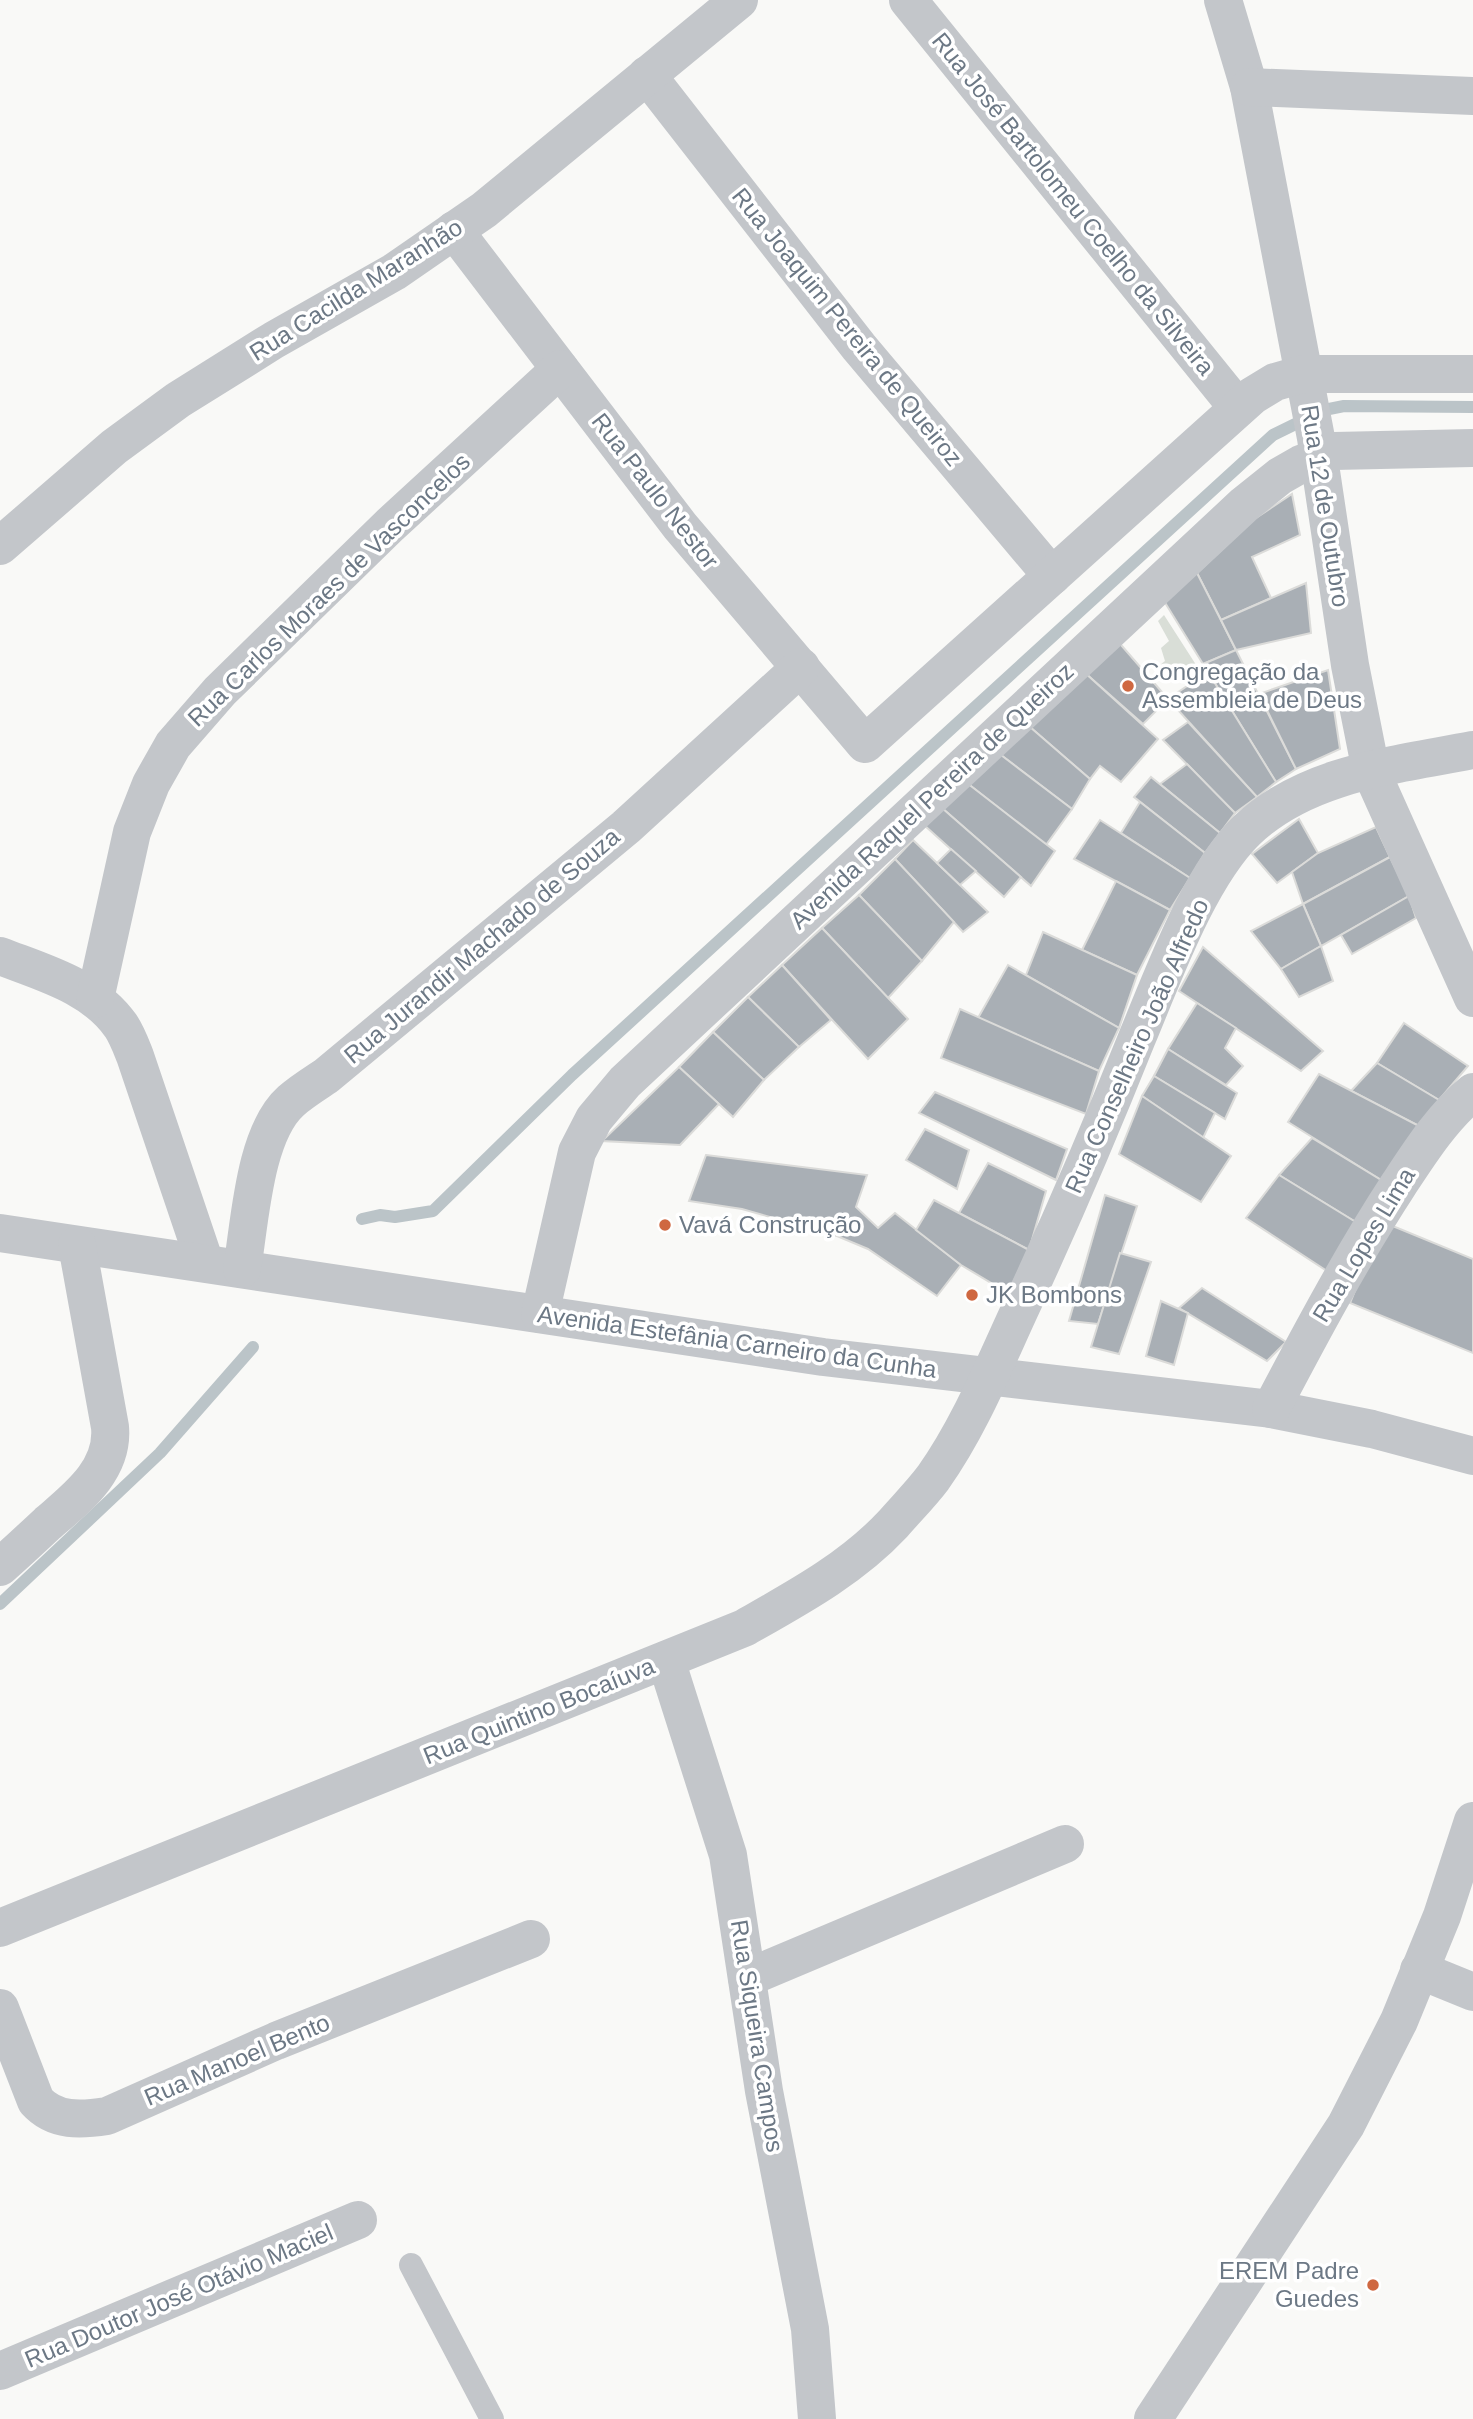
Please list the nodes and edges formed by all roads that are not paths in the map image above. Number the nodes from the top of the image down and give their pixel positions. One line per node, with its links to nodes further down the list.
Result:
1 (739, 0): 4 (street, Rua Cacilda Maranhão)
2 (908, 0): 11 (street, Rua José Bartolomeu Coelho da Silveira)
3 (1223, 0): 5 (street, Rua 12 de Outubro)
4 (647, 75): 7 (street, Rua Cacilda Maranhão); 15 (street, Rua Joaquim Pereira de Queiroz)
5 (1249, 88): 6 (street); 10 (street, Rua 12 de Outubro)
6 (1473, 96)
7 (454, 230): 8 (street, Rua Paulo Nestor); 14 (street, Rua Cacilda Maranhão)
8 (560, 369): 16 (street, Rua Paulo Nestor); 21 (street, Rua Carlos Moraes de Vasconcelos)
9 (1473, 374): 10 (street)
10 (1305, 381): 11 (street); 12 (street, Rua 12 de Outubro)
11 (1238, 408): 15 (street)
12 (1317, 448): 13 (street, Avenida Raquel Pereira de Queiroz); 18 (street, Rua 12 de Outubro); 26 (street, Avenida Raquel Pereira de Queiroz)
13 (1473, 448)
14 (0, 546)
15 (1052, 576): 16 (street, Rua Paulo Nestor)
16 (801, 667): 25 (street, Rua Jurandir Machado de Souza)
17 (1473, 750): 18 (street, Rua Conselheiro João Alfredo)
18 (1371, 771): 20 (street, Rua 12 de Outubro); 27 (street, Rua Conselheiro João Alfredo)
19 (0, 956): 21 (street)
20 (1473, 998)
21 (95, 999): 25 (street)
22 (1473, 1092): 28 (street, Rua Lopes Lima)
23 (0, 1233): 24 (street, Avenida Estefânia Carneiro da Cunha)
24 (78, 1245): 25 (street, Avenida Estefânia Carneiro da Cunha); 30 (street)
25 (223, 1266): 26 (street, Avenida Estefânia Carneiro da Cunha)
26 (540, 1314): 27 (street, Avenida Estefânia Carneiro da Cunha)
27 (989, 1376): 28 (street, Avenida Estefânia Carneiro da Cunha); 31 (street, Rua Quintino Bocaíuva)
28 (1271, 1409): 29 (street, Avenida Estefânia Carneiro da Cunha)
29 (1473, 1456)
30 (0, 1567)
31 (666, 1660): 34 (street, Rua Quintino Bocaíuva); 37 (street, Rua Siqueira Campos)
32 (1473, 1821): 36 (street)
33 (1065, 1844): 37 (street)
34 (0, 1928)
35 (531, 1939): 39 (street, Rua Manoel Bento)
36 (1419, 1970): 38 (street); 45 (street)
37 (747, 1978): 44 (street, Rua Siqueira Campos)
38 (1473, 1992)
39 (0, 2008)
40 (358, 2220): 42 (street, Rua Doutor José Otávio Maciel)
41 (411, 2265): 43 (lane)
42 (0, 2371)
43 (492, 2419)
44 (817, 2419)
45 (1153, 2419)

